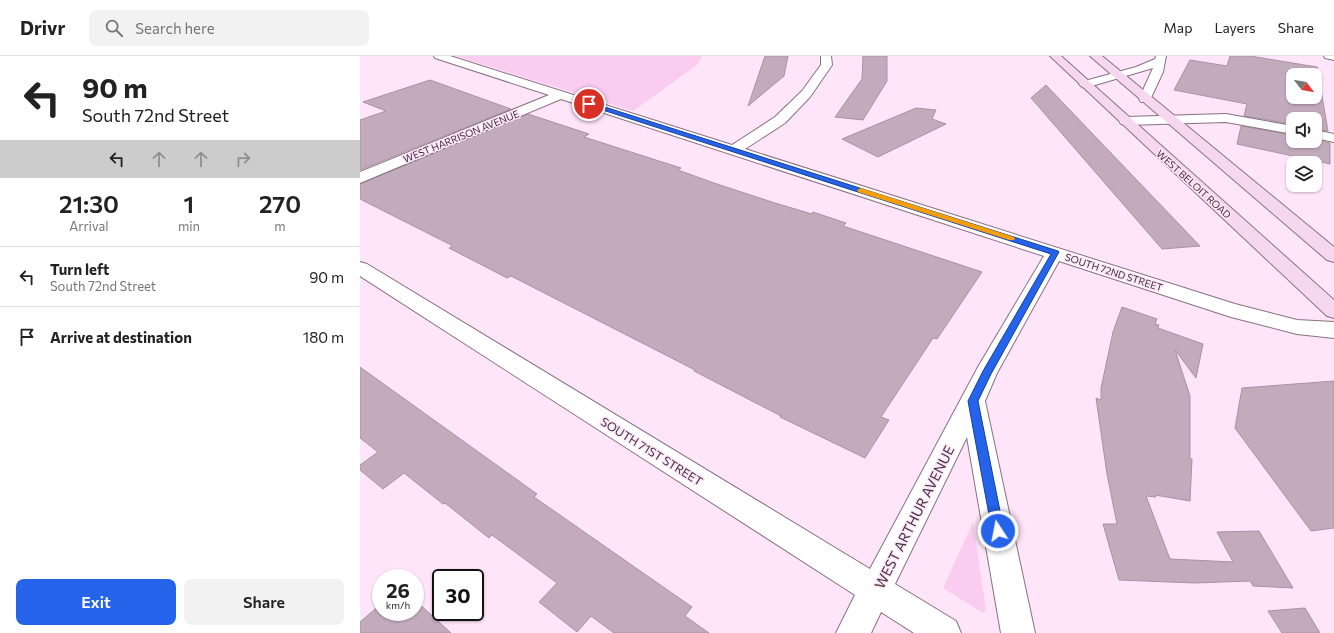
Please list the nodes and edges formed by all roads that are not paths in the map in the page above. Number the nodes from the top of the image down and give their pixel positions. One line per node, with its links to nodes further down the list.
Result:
1 (439, 56): 10 (street, SOUTH 72ND STREET)
2 (826, 56): 17 (street)
3 (1055, 56): 9 (main road, WEST BELOIT ROAD)
4 (1095, 56): 8 (main road)
5 (1329, 56): 6 (street)
6 (1334, 57)
7 (1160, 59): 8 (street); 11 (street)
8 (1118, 75): 9 (street); 11 (main road)
9 (1085, 84): 13 (main road, WEST BELOIT ROAD)
10 (561, 95): 17 (street, SOUTH 72ND STREET); 18 (street, WEST HARRISON AVENUE)
11 (1146, 99): 12 (main road)
12 (1169, 119): 13 (street); 14 (street); 20 (main road)
13 (1126, 121): 22 (main road, WEST BELOIT ROAD)
14 (1286, 129)
15 (1322, 135): 16 (street)
16 (1334, 138)
17 (735, 150): 19 (street, SOUTH 72ND STREET)
18 (360, 178)
19 (1055, 252): 23 (street, SOUTH 72ND STREET); 24 (street, WEST ARTHUR AVENUE)
20 (1334, 256)
21 (360, 268): 25 (street, SOUTH 71ST STREET)
22 (1334, 311)
23 (1334, 330)
24 (973, 401): 25 (street, WEST ARTHUR AVENUE); 28 (street)
25 (876, 592): 26 (street, WEST ARTHUR AVENUE); 27 (street, SOUTH 71ST STREET)
26 (853, 633)
27 (944, 633)
28 (1018, 633)

